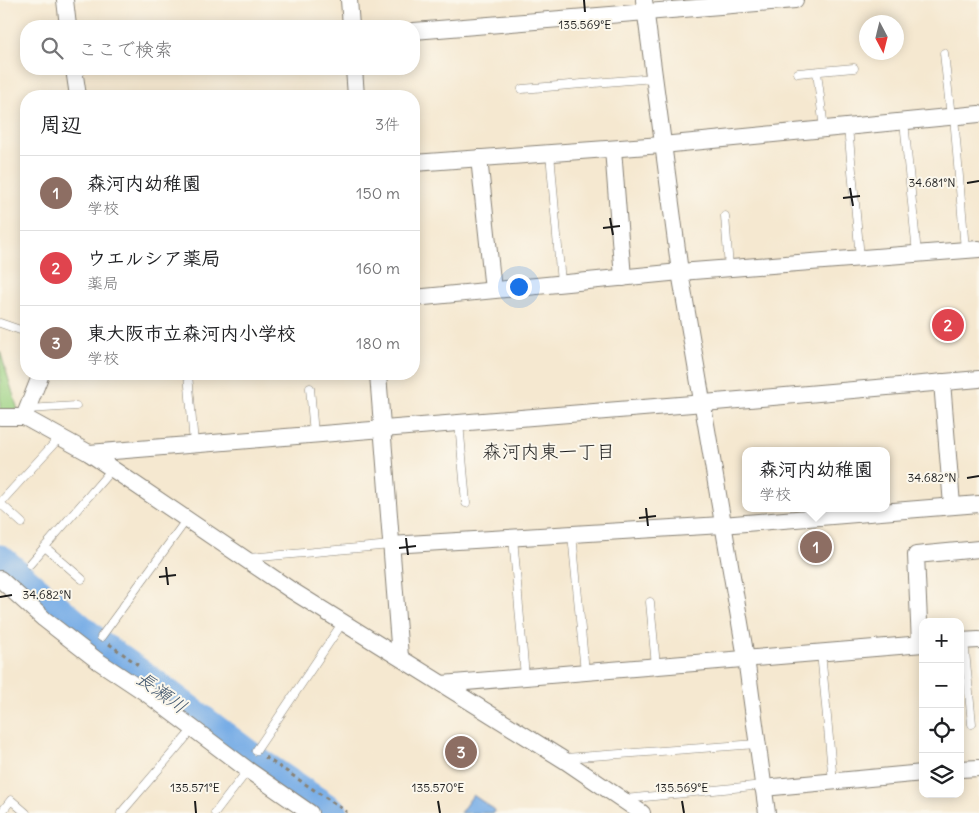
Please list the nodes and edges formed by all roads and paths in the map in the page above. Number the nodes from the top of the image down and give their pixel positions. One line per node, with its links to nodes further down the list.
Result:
1 (65, 0): 5 (street)
2 (348, 0): 6 (street)
3 (789, 0): 4 (street)
4 (645, 6): 7 (street); 14 (street)
5 (67, 20)
6 (350, 20)
7 (420, 30)
8 (944, 53): 19 (lane)
9 (854, 68): 10 (lane)
10 (817, 72): 11 (lane); 22 (lane)
11 (798, 73)
12 (75, 75): 16 (street)
13 (354, 75): 17 (street)
14 (654, 78): 15 (lane); 23 (street)
15 (522, 89)
16 (77, 90)
17 (356, 90)
18 (979, 114): 19 (street)
19 (952, 116): 20 (street); 29 (lane)
20 (904, 121): 21 (street); 30 (lane)
21 (848, 127): 22 (street); 31 (lane)
22 (824, 129): 23 (street)
23 (662, 145): 24 (street); 33 (street)
24 (613, 148): 25 (street); 34 (street)
25 (550, 153): 26 (street); 35 (lane)
26 (479, 158): 27 (street); 36 (street)
27 (420, 163)
28 (725, 216): 32 (lane)
29 (972, 250): 30 (street)
30 (917, 254): 31 (street)
31 (860, 258): 32 (street)
32 (729, 268): 33 (street)
33 (680, 272): 34 (street); 46 (street)
34 (623, 278): 35 (street)
35 (561, 284): 36 (street)
36 (493, 290): 37 (street)
37 (420, 297)
38 (0, 323): 39 (lane)
39 (20, 330)
40 (979, 379): 44 (street)
41 (39, 380): 48 (street)
42 (189, 380): 54 (lane)
43 (378, 380): 51 (street)
44 (942, 382): 46 (street); 60 (street)
45 (310, 388): 52 (lane)
46 (704, 403): 50 (street); 65 (street)
47 (76, 406): 48 (lane)
48 (26, 413): 49 (street); 53 (street)
49 (0, 417)
50 (459, 422): 51 (street); 57 (lane)
51 (382, 428): 52 (street); 68 (street)
52 (314, 434): 54 (street)
53 (60, 437): 55 (street); 58 (lane)
54 (194, 444): 55 (street)
55 (89, 453): 56 (street)
56 (112, 468): 63 (street); 69 (lane)
57 (466, 502)
58 (0, 503): 64 (lane)
59 (979, 504): 60 (street)
60 (952, 505): 61 (street)
61 (890, 510)
62 (872, 512): 65 (street)
63 (187, 519): 71 (street); 78 (lane)
64 (22, 522)
65 (722, 525): 66 (street); 83 (street)
66 (572, 534): 67 (street); 86 (lane)
67 (513, 537): 68 (street); 87 (lane)
68 (391, 545): 71 (lane); 82 (street)
69 (45, 546): 72 (lane); 73 (lane)
70 (979, 549): 76 (street)
71 (245, 558): 77 (street)
72 (30, 564)
73 (82, 579)
74 (0, 580): 90 (street)
75 (650, 602): 85 (lane)
76 (920, 618)
77 (343, 622): 82 (street); 92 (lane)
78 (101, 637): 84 (path)
79 (968, 640): 89 (lane)
80 (919, 644): 81 (street)
81 (821, 652): 83 (street); 98 (lane)
82 (400, 657): 88 (street)
83 (746, 658): 85 (street); 91 (street)
84 (137, 664)
85 (656, 666): 86 (street)
86 (585, 672): 87 (street)
87 (525, 677): 88 (street)
88 (442, 684): 93 (street)
89 (972, 724)
90 (193, 730): 96 (street); 106 (lane)
91 (757, 744): 93 (lane); 99 (street)
92 (256, 751): 101 (path)
93 (561, 758): 100 (street)
94 (979, 768): 95 (street)
95 (964, 769)
96 (248, 770): 107 (lane); 108 (street)
97 (919, 773): 98 (street)
98 (833, 782): 99 (street)
99 (763, 787): 100 (lane); 110 (street)
100 (622, 800): 109 (street)
101 (332, 802): 102 (path); 103 (path)
102 (328, 808)
103 (347, 812)
104 (0, 813): 105 (lane)
105 (26, 813)
106 (121, 813)
107 (215, 813)
108 (310, 813)
109 (642, 813)
110 (767, 813)

